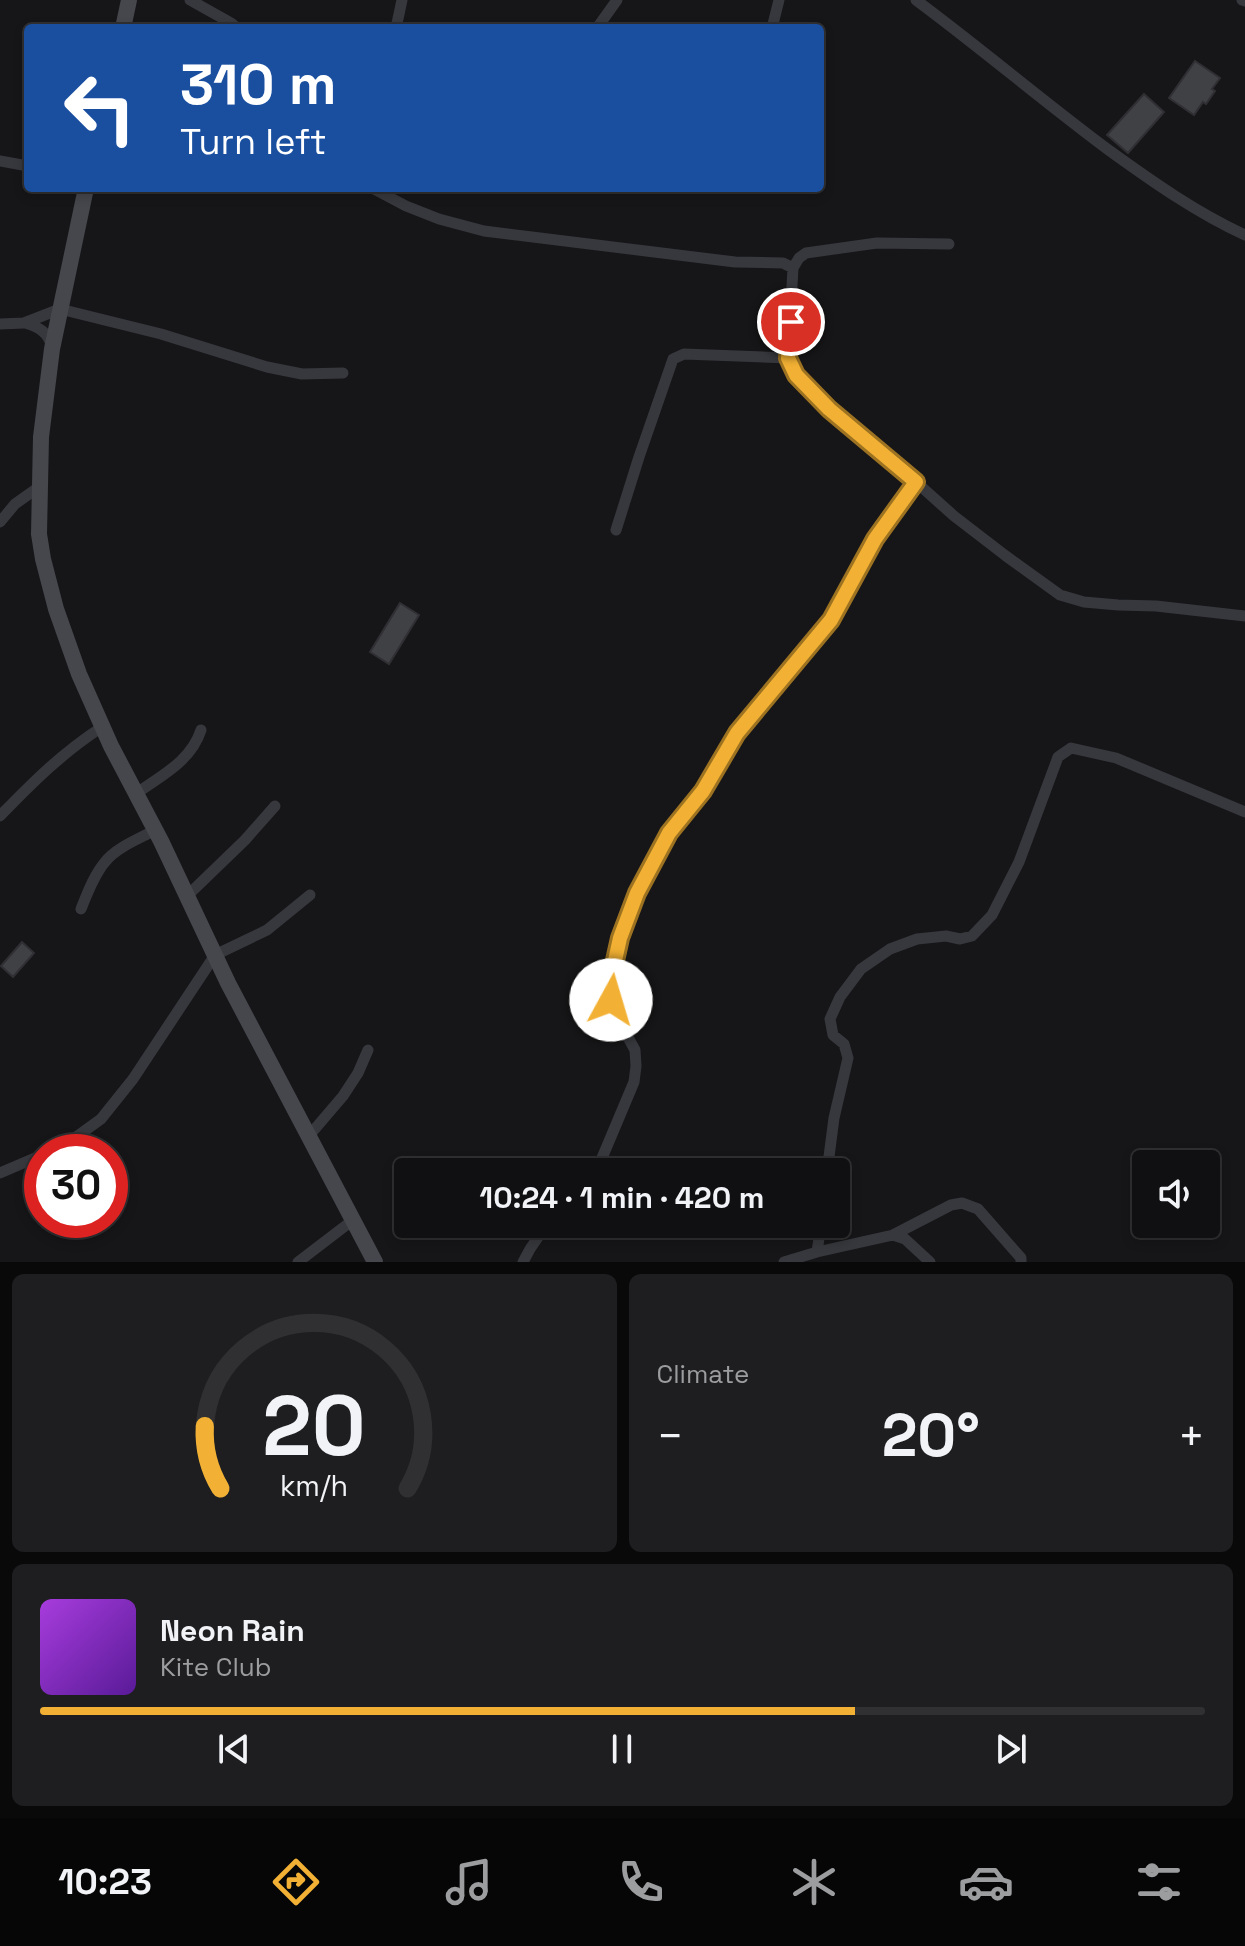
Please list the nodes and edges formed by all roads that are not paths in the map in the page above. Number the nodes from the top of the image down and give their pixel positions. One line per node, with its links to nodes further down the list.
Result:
1 (129, 0): 7 (main road)
2 (190, 0): 8 (street)
3 (402, 0): 9 (street)
4 (617, 0): 10 (street)
5 (779, 0): 11 (street)
6 (916, 0): 16 (street)
7 (124, 24)
8 (232, 24)
9 (397, 24)
10 (600, 24)
11 (773, 24)
12 (0, 161): 13 (street)
13 (24, 165)
14 (85, 192): 19 (main road)
15 (380, 192): 18 (street)
16 (1245, 235)
17 (949, 244): 18 (street)
18 (793, 268): 23 (street)
19 (60, 309): 20 (street); 22 (main road); 24 (street)
20 (24, 323): 21 (street); 22 (street)
21 (0, 324)
22 (52, 349): 26 (main road)
23 (788, 358): 25 (street); 28 (street)
24 (343, 373)
25 (916, 482): 29 (street); 44 (street)
26 (39, 487): 27 (street); 30 (main road)
27 (0, 522)
28 (616, 530)
29 (1245, 616)
30 (102, 727): 32 (main road); 35 (street)
31 (201, 730): 32 (street)
32 (137, 793): 36 (main road)
33 (275, 806): 38 (street)
34 (1245, 812): 45 (street)
35 (0, 816)
36 (155, 830): 38 (main road); 39 (street)
37 (310, 895): 40 (street)
38 (187, 896): 40 (main road)
39 (81, 909)
40 (215, 955): 42 (street); 43 (main road)
41 (368, 1050): 43 (street)
42 (80, 1134)
43 (308, 1137): 48 (main road)
44 (602, 1158)
45 (829, 1158)
46 (24, 1163): 47 (street)
47 (0, 1173)
48 (353, 1220): 53 (street); 54 (main road)
49 (893, 1235): 52 (street); 57 (street); 58 (street)
50 (537, 1238): 55 (street)
51 (819, 1238): 52 (street)
52 (817, 1252): 56 (street)
53 (298, 1262)
54 (375, 1262)
55 (523, 1262)
56 (784, 1262)
57 (930, 1262)
58 (1021, 1262)

